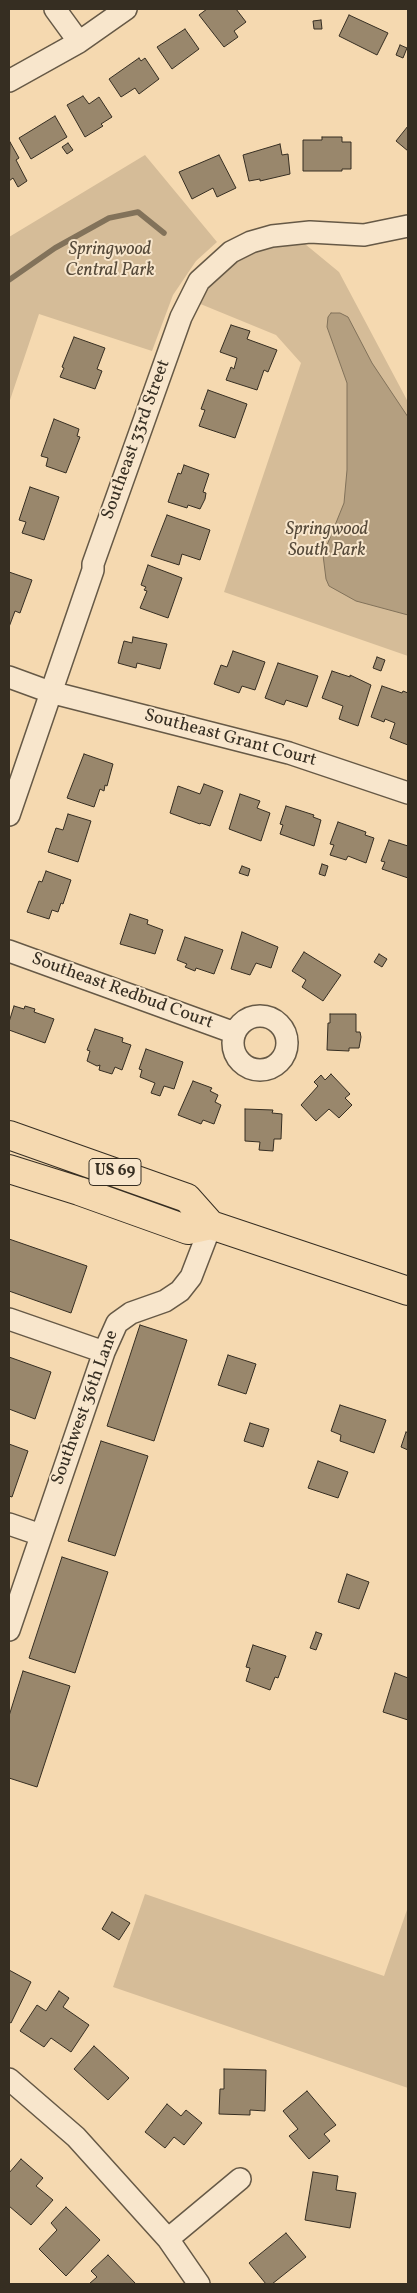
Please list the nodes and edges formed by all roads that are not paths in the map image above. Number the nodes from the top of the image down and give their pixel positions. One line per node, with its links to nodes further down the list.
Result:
1 (54, 9): 3 (street)
2 (126, 9): 3 (street)
3 (79, 42): 4 (street)
4 (9, 82)
5 (408, 226): 7 (street, Southeast 33rd Street)
6 (9, 677): 7 (street, Southeast Grant Court)
7 (50, 692): 8 (street, Southeast Grant Court); 9 (street, Southeast 33rd Street)
8 (408, 793)
9 (9, 815)
10 (9, 951): 11 (street, Southeast Redbud Court)
11 (235, 1033)
12 (9, 1135): 14 (main road, US 69)
13 (9, 1169): 14 (main road, US 69)
14 (210, 1225): 15 (main road, US 69); 17 (street, Southwest 36th Lane)
15 (408, 1291)
16 (9, 1319): 17 (street)
17 (104, 1352): 19 (street, Southwest 36th Lane)
18 (9, 1524): 19 (street)
19 (41, 1535): 20 (street, Southwest 36th Lane)
20 (9, 1630)
21 (9, 2079): 23 (street)
22 (240, 2179): 23 (street)
23 (168, 2239): 24 (street)
24 (199, 2284)

